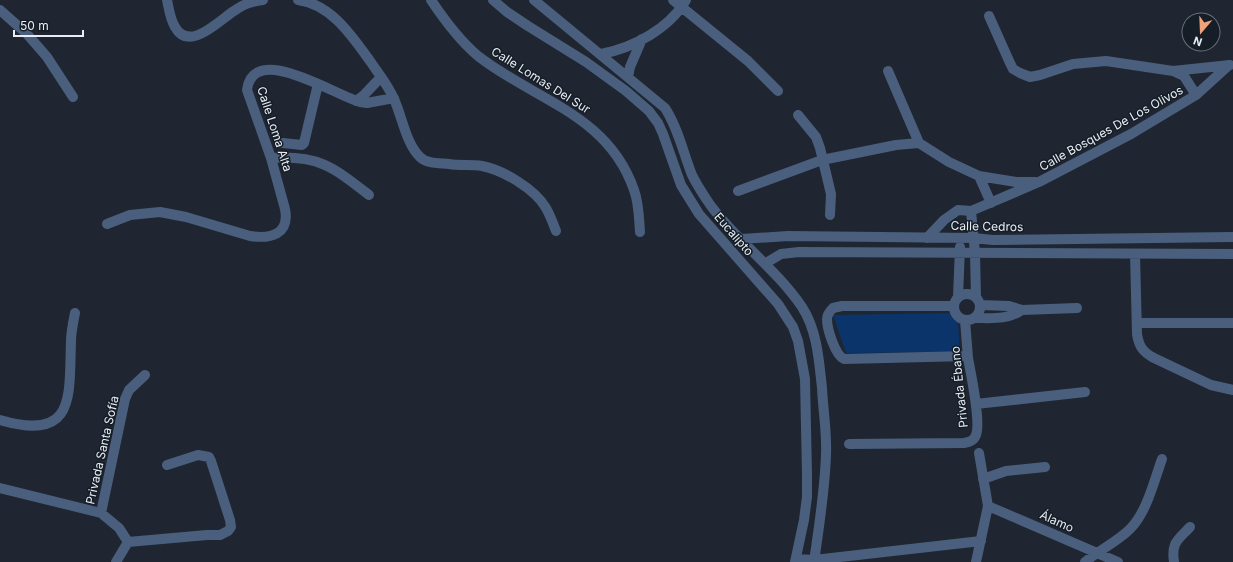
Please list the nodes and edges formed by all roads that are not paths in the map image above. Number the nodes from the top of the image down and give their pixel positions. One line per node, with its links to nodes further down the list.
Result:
1 (167, 0): 2 (street)
2 (263, 0)
3 (298, 0): 16 (street)
4 (431, 0): 38 (street, Calle Lomas Del Sur)
5 (493, 0): 64 (street, Eucalipto)
6 (534, 0): 12 (street, Eucalipto)
7 (673, 0): 8 (street)
8 (684, 3): 11 (street); 19 (street)
9 (0, 10): 21 (street)
10 (989, 16): 15 (street)
11 (642, 39): 12 (street); 17 (street)
12 (601, 54): 17 (street, Eucalipto)
13 (1231, 65): 15 (street); 20 (street, Calle Bosques De Los Olivos)
14 (888, 71): 26 (street)
15 (1172, 71): 20 (street)
16 (381, 76): 22 (street); 23 (street)
17 (628, 77): 43 (street, Eucalipto)
18 (318, 84): 23 (street, Calle Loma Alta); 25 (street); 27 (street, Calle Loma Alta)
19 (778, 91)
20 (1196, 95): 30 (street, Calle Bosques De Los Olivos)
21 (73, 97)
22 (394, 98): 23 (street, Calle Loma Alta); 37 (street)
23 (356, 101)
24 (798, 115): 28 (street)
25 (283, 143)
26 (919, 143): 28 (street); 29 (street)
27 (271, 158): 32 (street); 36 (street, Calle Loma Alta)
28 (822, 160): 31 (street); 35 (street)
29 (979, 176): 30 (street); 33 (street)
30 (1038, 182): 33 (street, Calle Bosques De Los Olivos)
31 (738, 192)
32 (369, 196)
33 (991, 203): 34 (street, Calle Bosques De Los Olivos)
34 (971, 210): 41 (street, Calle Bosques De Los Olivos); 42 (street)
35 (830, 216)
36 (107, 224)
37 (556, 231)
38 (640, 232)
39 (788, 236): 41 (street, Calle Cedros); 43 (street, Calle Cedros); 45 (street)
40 (1233, 237): 42 (street, Calle Cedros)
41 (926, 238): 44 (street, Calle Cedros)
42 (973, 238): 44 (street, Calle Cedros); 47 (street)
43 (741, 239): 50 (street, Eucalipto)
44 (960, 239): 46 (street)
45 (790, 252): 46 (street); 50 (street)
46 (960, 253): 47 (street); 52 (street)
47 (975, 253): 48 (street); 51 (street)
48 (1134, 254): 49 (street); 57 (street)
49 (1233, 254)
50 (766, 263): 65 (street, Eucalipto)
51 (978, 301): 52 (street); 54 (street); 56 (street)
52 (956, 302): 56 (street); 59 (street)
53 (1077, 308): 54 (street)
54 (1022, 310): 56 (street)
55 (75, 314): 66 (street)
56 (970, 319): 59 (street, Privada Ébano)
57 (1137, 323): 58 (street); 61 (street)
58 (1233, 323)
59 (968, 356): 63 (street, Privada Ébano)
60 (145, 375): 75 (street, Privada Santa Sofía)
61 (1233, 390)
62 (1085, 392): 63 (street)
63 (976, 404): 67 (street, Privada Ébano)
64 (806, 415): 65 (street); 80 (street, Eucalipto)
65 (824, 416): 81 (street, Eucalipto)
66 (0, 420)
67 (850, 444)
68 (979, 453): 72 (street)
69 (1162, 459): 79 (street)
70 (167, 465): 77 (street)
71 (1045, 467): 72 (street)
72 (983, 479): 74 (street)
73 (0, 488): 75 (street)
74 (988, 506): 78 (street); 79 (street, Álamo)
75 (101, 513): 77 (street)
76 (1190, 526): 86 (street)
77 (128, 542): 82 (street)
78 (981, 542): 81 (street); 83 (street)
79 (1096, 553): 84 (street); 85 (street, Álamo)
80 (796, 560): 81 (street)
81 (814, 561)
82 (116, 562)
83 (976, 562)
84 (1085, 562)
85 (1116, 562)
86 (1174, 562)

